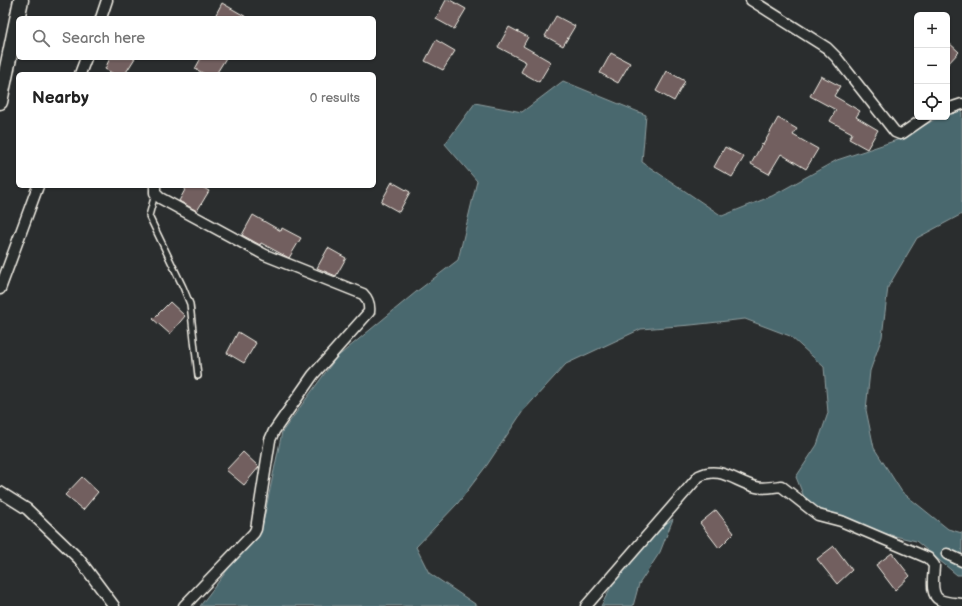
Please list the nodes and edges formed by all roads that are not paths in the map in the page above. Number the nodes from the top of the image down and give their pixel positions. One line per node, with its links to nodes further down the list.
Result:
1 (20, 0): 4 (street)
2 (107, 0): 5 (street)
3 (751, 0): 12 (street)
4 (17, 16)
5 (102, 16)
6 (16, 20): 9 (street)
7 (85, 60): 8 (street)
8 (81, 72)
9 (0, 102)
10 (962, 104): 11 (street)
11 (950, 108)
12 (922, 120)
13 (37, 188): 15 (street)
14 (155, 189): 16 (lane); 22 (street)
15 (0, 290)
16 (198, 376)
17 (0, 492): 21 (street)
18 (947, 554): 19 (street)
19 (962, 561)
20 (962, 604): 23 (street)
21 (114, 606)
22 (184, 606)
23 (586, 606)

